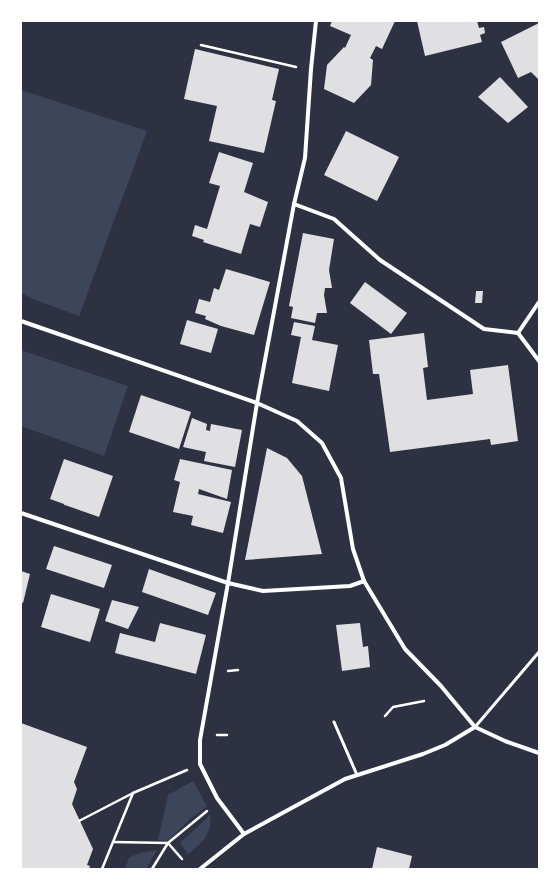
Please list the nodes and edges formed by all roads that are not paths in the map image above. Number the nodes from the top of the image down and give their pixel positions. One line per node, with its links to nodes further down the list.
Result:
1 (316, 21): 2 (street)
2 (294, 204): 5 (street); 7 (street)
3 (539, 302): 5 (street)
4 (21, 321): 7 (street)
5 (518, 333): 6 (street)
6 (539, 361)
7 (257, 403): 9 (street); 10 (street)
8 (21, 513): 10 (street)
9 (364, 581): 10 (street); 13 (street)
10 (228, 583): 16 (street)
11 (539, 652): 13 (lane)
12 (334, 722): 15 (lane)
13 (475, 727): 14 (street); 15 (street)
14 (539, 753)
15 (357, 775): 16 (street)
16 (244, 834): 17 (street)
17 (200, 869)

